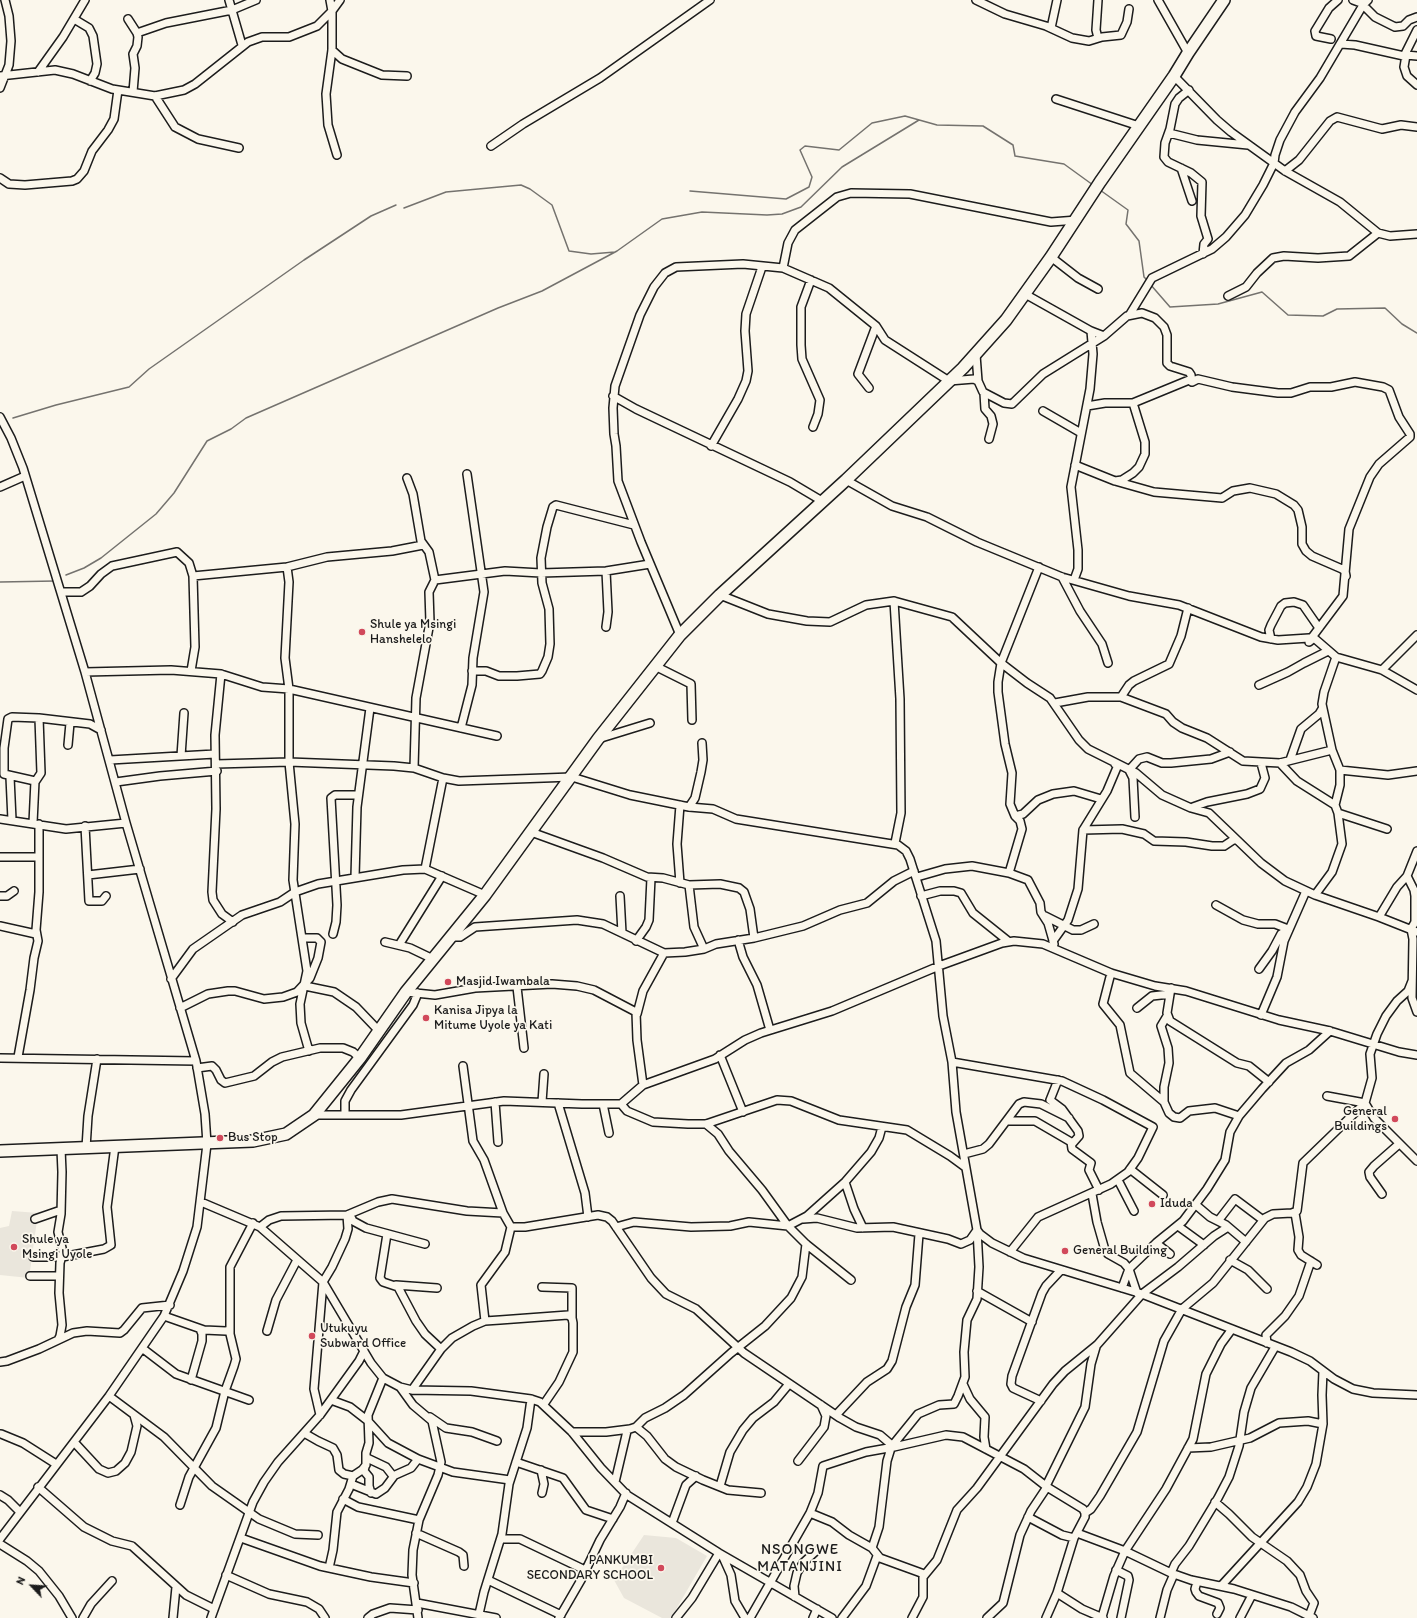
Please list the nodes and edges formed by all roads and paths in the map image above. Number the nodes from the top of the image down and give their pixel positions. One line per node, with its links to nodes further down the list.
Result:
1 (5, 0): 34 (street)
2 (85, 0): 20 (street)
3 (229, 0): 17 (street)
4 (256, 0): 17 (street)
5 (330, 0): 18 (street)
6 (340, 0): 18 (street)
7 (710, 0): 48 (street)
8 (976, 0): 22 (street)
9 (1057, 0): 22 (street)
10 (1098, 0): 25 (street)
11 (1158, 0): 30 (street)
12 (1224, 0): 30 (highway)
13 (1338, 0): 26 (street)
14 (1353, 0): 15 (street)
15 (1366, 3): 19 (street); 27 (street)
16 (1129, 9): 25 (street)
17 (232, 10): 24 (street); 28 (street)
18 (332, 11): 28 (street); 29 (street)
19 (1417, 17)
20 (74, 19): 33 (street); 37 (street)
21 (128, 19): 24 (street)
22 (1051, 28): 25 (street)
23 (1417, 30): 31 (street)
24 (137, 32): 42 (street)
25 (1098, 38)
26 (1331, 39)
27 (1341, 44): 31 (street); 52 (street)
28 (242, 45): 43 (street)
29 (332, 50): 35 (street); 51 (street)
30 (1188, 53): 36 (highway)
31 (1406, 55): 32 (street); 38 (street)
32 (1417, 56)
33 (38, 72): 34 (street); 37 (street)
34 (3, 76): 39 (street)
35 (406, 76)
36 (1174, 76): 41 (street); 45 (highway)
37 (90, 81): 40 (street)
38 (1417, 85)
39 (0, 88)
40 (118, 90): 42 (street); 55 (street)
41 (1189, 90): 47 (street); 49 (street)
42 (133, 92): 43 (street)
43 (155, 96): 50 (street)
44 (1056, 99): 45 (street)
45 (1139, 126): 57 (highway)
46 (1417, 127): 54 (street)
47 (1169, 133): 49 (street); 53 (street)
48 (491, 146)
49 (1249, 146): 52 (street)
50 (239, 148)
51 (337, 155)
52 (1274, 163): 54 (street); 60 (street)
53 (1181, 168): 56 (street); 60 (street)
54 (1285, 171): 58 (street)
55 (0, 178)
56 (1192, 201)
57 (1077, 220): 61 (highway); 63 (street)
58 (1378, 233): 59 (street); 67 (street)
59 (1417, 234)
60 (1203, 254): 68 (street)
61 (1051, 257): 65 (street); 66 (highway)
62 (762, 267): 63 (street); 79 (street); 87 (street)
63 (783, 268): 64 (street)
64 (811, 280): 69 (street); 84 (street)
65 (1098, 289)
66 (1026, 294): 70 (street); 73 (highway)
67 (1228, 296)
68 (1130, 314): 71 (street); 76 (street)
69 (876, 326): 74 (street); 77 (street)
70 (1091, 331): 71 (street); 72 (street)
71 (1104, 336): 72 (street)
72 (1092, 344): 78 (street); 81 (street)
73 (976, 355): 74 (highway); 75 (street)
74 (949, 381): 75 (street); 92 (highway)
75 (978, 381): 78 (street)
76 (1192, 382): 80 (street); 106 (street)
77 (869, 388)
78 (984, 393): 86 (street)
79 (614, 396): 87 (street); 96 (street)
80 (1133, 403): 81 (street); 93 (street)
81 (1087, 406): 85 (street)
82 (1043, 411): 85 (street)
83 (0, 417): 90 (street)
84 (813, 427)
85 (1082, 433): 88 (street)
86 (989, 439)
87 (711, 446): 95 (street)
88 (1075, 465): 93 (street); 108 (street)
89 (467, 474): 102 (street)
90 (25, 476): 94 (street); 109 (street)
91 (407, 478): 97 (street)
92 (846, 480): 95 (highway); 100 (street)
93 (1115, 481): 106 (street)
94 (0, 487)
95 (822, 501): 110 (highway)
96 (634, 525): 98 (street); 103 (street)
97 (423, 545): 99 (street); 107 (street)
98 (650, 564): 101 (street); 115 (street)
99 (287, 567): 104 (street); 130 (street)
100 (1039, 567): 105 (street); 121 (street)
101 (606, 571): 103 (street); 113 (street)
102 (482, 573): 103 (street); 107 (street); 126 (street)
103 (541, 573): 126 (street)
104 (193, 576): 109 (street); 125 (street)
105 (1062, 577): 108 (street); 122 (street)
106 (1346, 578): 114 (street)
107 (435, 580): 138 (street)
108 (1074, 580): 112 (street)
109 (61, 592): 127 (street)
110 (720, 595): 111 (street); 115 (highway)
111 (894, 601): 121 (street); 187 (street)
112 (1188, 608): 117 (street); 132 (street)
113 (606, 627)
114 (1319, 628): 117 (street); 118 (street)
115 (680, 635): 123 (highway)
116 (1417, 635): 124 (street)
117 (1271, 640): 118 (street)
118 (1309, 642): 119 (street)
119 (1328, 651): 120 (street); 129 (street)
120 (1336, 657): 124 (street); 135 (street)
121 (1001, 663): 133 (street); 176 (street)
122 (1108, 663)
123 (655, 666): 139 (street); 145 (highway)
124 (1382, 670): 131 (street)
125 (191, 671): 127 (street); 128 (street)
126 (472, 671): 142 (street)
127 (85, 672): 143 (street)
128 (221, 674): 130 (street); 150 (street)
129 (1259, 685)
130 (289, 689): 134 (street); 154 (street)
131 (1417, 690)
132 (1121, 697): 133 (street); 149 (street)
133 (1054, 703): 156 (street)
134 (370, 708): 138 (street); 158 (street)
135 (1322, 709): 148 (street); 153 (street)
136 (184, 712): 151 (street)
137 (40, 718): 140 (street); 164 (street); 167 (street)
138 (416, 719): 142 (street); 160 (street)
139 (692, 720)
140 (70, 723): 143 (street); 147 (street)
141 (650, 723): 145 (street)
142 (461, 728): 144 (street)
143 (101, 730): 152 (street)
144 (497, 736)
145 (598, 740): 165 (highway)
146 (702, 743): 173 (street)
147 (68, 745)
148 (1332, 750): 153 (street); 162 (street)
149 (1230, 752): 155 (street); 161 (street)
150 (215, 754): 151 (street); 159 (street)
151 (181, 756): 152 (street)
152 (110, 760): 168 (street)
153 (1290, 760): 157 (street)
154 (289, 762): 158 (street); 159 (street); 205 (street)
155 (1261, 763): 157 (street); 174 (street)
156 (1115, 764): 161 (street); 170 (street)
157 (1280, 764): 172 (street)
158 (362, 765): 160 (street); 169 (street)
159 (217, 768): 168 (street); 215 (street)
160 (414, 768): 166 (street)
161 (1129, 770): 174 (street); 177 (street)
162 (1340, 770): 163 (street); 172 (street)
163 (1417, 771)
164 (10, 777): 167 (street); 179 (street)
165 (572, 777): 166 (street); 171 (street); 185 (highway)
166 (444, 778): 192 (street)
167 (35, 782): 180 (street)
168 (116, 782): 181 (street)
169 (358, 795): 198 (street); 200 (street)
170 (1101, 799): 176 (street); 184 (street)
171 (680, 805): 173 (street); 201 (street)
172 (1335, 805): 175 (street)
173 (689, 807): 187 (street)
174 (1191, 808): 186 (street)
175 (1338, 813): 183 (street); 207 (street)
176 (1015, 816): 193 (street)
177 (1134, 817)
178 (0, 820): 179 (street)
179 (12, 820): 180 (street)
180 (36, 823): 182 (street); 190 (street)
181 (126, 823): 182 (street); 191 (street)
182 (85, 826): 195 (street)
183 (1386, 829)
184 (1083, 830): 186 (street); 218 (street)
185 (531, 832): 199 (street); 206 (highway)
186 (1238, 840): 204 (street)
187 (895, 843): 194 (street)
188 (1417, 851): 197 (street)
189 (0, 857): 190 (street)
190 (39, 857): 221 (street)
191 (140, 869): 195 (street); 240 (street)
192 (425, 869): 196 (street); 198 (street)
193 (1009, 873): 194 (street); 213 (street)
194 (915, 874): 211 (street); 226 (street)
195 (88, 875): 209 (street)
196 (442, 876): 206 (street); 232 (street)
197 (1407, 876): 214 (street); 220 (street)
198 (355, 877): 200 (street)
199 (651, 878): 201 (street); 229 (street)
200 (337, 881): 205 (street); 222 (street)
201 (680, 884): 202 (street)
202 (689, 885): 226 (street); 233 (street)
203 (14, 891): 208 (street)
204 (1306, 891): 207 (street); 219 (street)
205 (294, 892): 215 (street); 225 (street)
206 (484, 895): 224 (highway)
207 (1315, 895): 214 (street)
208 (0, 896)
209 (106, 896)
210 (620, 896): 223 (street)
211 (921, 896): 230 (street); 237 (street)
212 (1216, 906): 219 (street)
213 (1045, 916): 218 (street); 228 (street)
214 (1379, 917): 220 (street)
215 (232, 922): 240 (street)
216 (1094, 924): 218 (street)
217 (0, 926): 221 (street)
218 (1066, 926): 228 (street)
219 (1288, 929): 238 (street); 251 (street)
220 (1414, 931): 241 (street)
221 (36, 934): 261 (street)
222 (333, 934)
223 (622, 934): 224 (street); 229 (street)
224 (451, 937): 236 (highway)
225 (302, 938): 242 (street); 242 (street)
226 (754, 938): 227 (street)
227 (738, 940): 233 (street); 253 (street)
228 (1053, 940): 234 (street)
229 (636, 941): 235 (street)
230 (1008, 941): 234 (street); 237 (street)
231 (385, 942): 232 (street)
232 (399, 945): 236 (street)
233 (704, 948): 235 (street)
234 (1056, 950): 239 (street)
235 (664, 953): 250 (street)
236 (433, 959): 245 (highway)
237 (939, 966): 253 (street); 265 (street)
238 (1259, 969)
239 (1110, 973): 244 (street); 275 (street)
240 (171, 979): 247 (street)
241 (1412, 981): 249 (street); 256 (street)
242 (304, 986): 247 (street); 254 (street); 258 (street)
243 (517, 987): 246 (street); 250 (street); 257 (street)
244 (1171, 991): 248 (street); 251 (street); 252 (street)
245 (406, 992): 246 (street); 254 (highway)
246 (418, 993): 283 (street)
247 (180, 1008): 266 (street)
248 (1137, 1008)
249 (1417, 1012)
250 (636, 1014): 271 (street)
251 (1261, 1015): 255 (street)
252 (1167, 1016): 270 (street); 275 (street)
253 (770, 1030): 259 (street)
254 (379, 1031): 263 (highway)
255 (1330, 1031): 256 (street); 270 (street)
256 (1374, 1043): 260 (street); 277 (street)
257 (524, 1048)
258 (309, 1051): 263 (street); 266 (street)
259 (720, 1055): 271 (street); 281 (street)
260 (1417, 1055)
261 (18, 1057): 262 (street); 264 (street)
262 (0, 1058)
263 (360, 1058): 282 (highway)
264 (97, 1059): 266 (street); 295 (street)
265 (952, 1062): 269 (street); 298 (street)
266 (196, 1064): 291 (street)
267 (463, 1066): 280 (street)
268 (544, 1074): 274 (street)
269 (1058, 1080): 285 (street); 301 (street)
270 (1269, 1082): 284 (street)
271 (643, 1085): 279 (street)
272 (1327, 1096): 277 (street)
273 (495, 1102): 274 (street); 280 (street); 290 (street)
274 (542, 1102): 276 (street)
275 (1164, 1102): 284 (street)
276 (558, 1103): 278 (street); 315 (street)
277 (1365, 1103): 293 (street); 313 (street)
278 (603, 1104): 279 (street); 289 (street)
279 (621, 1104): 287 (street)
280 (468, 1105): 283 (street); 312 (street)
281 (743, 1112): 287 (street); 288 (street)
282 (314, 1115): 283 (street); 291 (highway)
283 (346, 1115)
284 (1239, 1116): 309 (street)
285 (1069, 1118): 286 (street); 292 (street)
286 (1008, 1122): 292 (street); 298 (street)
287 (706, 1124): 321 (street)
288 (882, 1126): 300 (street); 303 (street)
289 (609, 1133)
290 (498, 1142)
291 (207, 1144): 294 (highway); 308 (street)
292 (1072, 1144): 304 (street)
293 (1399, 1144): 299 (street); 306 (street)
294 (115, 1146): 295 (highway); 338 (street)
295 (86, 1148): 296 (highway)
296 (61, 1149): 297 (highway); 310 (street)
297 (0, 1151)
298 (964, 1154): 300 (street)
299 (1417, 1161)
300 (965, 1167): 328 (street)
301 (1130, 1170): 302 (street); 307 (street)
302 (1118, 1180): 304 (street); 311 (street)
303 (845, 1182): 317 (street); 327 (street)
304 (1099, 1190): 305 (street)
305 (1092, 1194): 336 (street); 343 (street)
306 (1382, 1194)
307 (1163, 1195)
308 (201, 1202): 320 (street); 355 (street)
309 (1196, 1205): 319 (street); 322 (street)
310 (61, 1210): 316 (street); 338 (street)
311 (1134, 1211)
312 (503, 1213): 314 (street); 324 (street)
313 (1295, 1213): 318 (street); 365 (street)
314 (348, 1215): 323 (street); 329 (street); 347 (street)
315 (588, 1217): 324 (street); 325 (street)
316 (35, 1219)
317 (800, 1220): 321 (street); 327 (street)
318 (1263, 1220): 319 (street); 331 (street)
319 (1218, 1221): 326 (street)
320 (253, 1223): 323 (street); 363 (street)
321 (788, 1226): 325 (street); 334 (street)
322 (1178, 1226): 332 (street); 335 (street)
323 (260, 1227): 340 (street)
324 (511, 1227): 359 (street)
325 (616, 1227): 372 (street)
326 (1228, 1227): 331 (street); 335 (street)
327 (863, 1228): 330 (street)
328 (977, 1230): 330 (street); 336 (street); 353 (street)
329 (387, 1234): 333 (street); 348 (street)
330 (919, 1234): 394 (street)
331 (1246, 1242): 341 (street)
332 (1156, 1243): 337 (street); 343 (street)
333 (425, 1244)
334 (806, 1244): 346 (street); 372 (street)
335 (1204, 1245): 354 (street)
336 (1010, 1252): 342 (street)
337 (1170, 1254)
338 (62, 1256): 339 (street); 345 (street)
339 (33, 1257)
340 (296, 1260): 347 (street); 364 (street)
341 (1230, 1260): 352 (street); 356 (street)
342 (1061, 1270): 351 (street); 360 (street)
343 (1130, 1270): 351 (street); 354 (street)
344 (30, 1276): 345 (street)
345 (59, 1276): 366 (street)
346 (852, 1280)
347 (323, 1282): 374 (street); 393 (street)
348 (396, 1285): 350 (street); 373 (street)
349 (542, 1287): 358 (street)
350 (437, 1288)
351 (1122, 1288): 354 (street)
352 (1267, 1289)
353 (977, 1291): 360 (street); 380 (street)
354 (1140, 1293): 356 (street); 369 (street)
355 (170, 1305): 357 (street); 366 (street)
356 (1182, 1309): 362 (street); 439 (street)
357 (164, 1316): 361 (street); 371 (street)
358 (572, 1318): 359 (street); 390 (street)
359 (485, 1321): 373 (street)
360 (1032, 1322): 389 (street)
361 (200, 1329): 363 (street); 378 (street)
362 (1232, 1329): 367 (street); 407 (street)
363 (230, 1330): 383 (street)
364 (267, 1331)
365 (1266, 1335): 367 (street); 368 (street)
366 (58, 1340): 375 (street)
367 (1259, 1340): 368 (street)
368 (1267, 1343): 370 (street)
369 (1097, 1345): 389 (street); 426 (street)
370 (1275, 1347): 376 (street); 403 (street)
371 (142, 1348): 378 (street); 385 (street)
372 (737, 1348): 379 (street); 398 (street)
373 (441, 1349): 382 (street)
374 (364, 1351): 377 (street); 388 (street)
375 (0, 1362)
376 (1323, 1370): 384 (street); 397 (street)
377 (383, 1378): 381 (street); 396 (street)
378 (191, 1380): 383 (street)
379 (789, 1384): 391 (street); 425 (street)
380 (963, 1384): 406 (street); 408 (street)
381 (400, 1387): 382 (street); 395 (street)
382 (412, 1390): 386 (street)
383 (225, 1391): 387 (street); 417 (street)
384 (1417, 1395)
385 (109, 1396): 392 (street); 405 (street)
386 (531, 1399): 390 (street); 413 (street)
387 (249, 1400)
388 (331, 1400): 393 (street); 396 (street)
389 (1041, 1401): 409 (street)
390 (544, 1404): 400 (street)
391 (821, 1405): 394 (street); 412 (street)
392 (134, 1414): 405 (street); 417 (street)
393 (320, 1415): 401 (street)
394 (836, 1415): 406 (street)
395 (430, 1417): 404 (street); 416 (street)
396 (368, 1421): 410 (street); 411 (street)
397 (1323, 1424): 403 (street); 450 (street)
398 (636, 1427): 399 (street); 421 (street)
399 (627, 1431): 400 (street); 423 (street)
400 (572, 1432): 423 (street)
401 (304, 1433): 419 (street); 436 (street)
402 (2, 1434): 414 (street)
403 (1240, 1440): 407 (street); 434 (street)
404 (497, 1441)
405 (74, 1442): 414 (street)
406 (892, 1447): 408 (street); 438 (street); 452 (street)
407 (1188, 1448): 454 (street)
408 (986, 1449): 409 (street)
409 (999, 1457): 426 (street); 461 (street)
410 (367, 1458): 415 (street); 420 (street)
411 (418, 1459): 416 (street); 420 (street)
412 (798, 1461)
413 (516, 1462): 418 (street); 422 (street)
414 (56, 1464): 427 (street)
415 (365, 1467): 419 (street); 428 (street)
416 (441, 1467): 422 (street); 442 (street)
417 (195, 1468): 435 (street); 436 (street)
418 (541, 1470): 429 (street); 441 (street)
419 (352, 1476): 424 (street)
420 (394, 1476): 428 (street)
421 (696, 1476): 425 (street); 443 (street)
422 (510, 1480): 449 (street)
423 (615, 1482): 430 (street)
424 (351, 1484): 428 (street); 433 (street)
425 (720, 1486): 431 (street)
426 (1046, 1486): 439 (street); 440 (street)
427 (38, 1487): 437 (street); 470 (street)
428 (371, 1493)
429 (542, 1493)
430 (626, 1493): 441 (street); 443 (street)
431 (761, 1493)
432 (0, 1495): 437 (street)
433 (343, 1499): 442 (street); 458 (street)
434 (1215, 1502): 450 (street); 462 (street)
435 (180, 1505)
436 (250, 1511): 445 (street); 447 (street)
437 (20, 1512): 448 (street)
438 (810, 1513): 452 (street); 468 (street)
439 (1085, 1513): 446 (street)
440 (1028, 1517): 446 (street); 497 (street)
441 (613, 1519): 459 (street)
442 (419, 1520): 444 (street)
443 (672, 1523): 455 (street)
444 (416, 1533): 457 (street); 467 (street)
445 (318, 1535)
446 (1076, 1535): 454 (street); 471 (street)
447 (241, 1538): 458 (street); 463 (street)
448 (0, 1539)
449 (500, 1539): 459 (street); 464 (street)
450 (1260, 1543): 469 (street); 482 (street)
451 (0, 1544): 483 (street)
452 (872, 1548): 456 (street)
453 (816, 1551): 473 (street)
454 (1125, 1551): 460 (street); 462 (street)
455 (720, 1554): 468 (street); 490 (street); 491 (street)
456 (877, 1556): 461 (street); 495 (street)
457 (464, 1566)
458 (329, 1568): 467 (street)
459 (586, 1570): 481 (street)
460 (1116, 1570): 499 (street); 500 (street)
461 (924, 1574): 496 (street)
462 (1172, 1574): 466 (street); 501 (street)
463 (226, 1575): 475 (street); 487 (street)
464 (488, 1580): 478 (street); 481 (street)
465 (112, 1581): 484 (street)
466 (1197, 1582): 469 (street); 479 (street)
467 (414, 1583): 474 (street)
468 (772, 1583): 473 (street); 492 (street)
469 (1221, 1586): 472 (street)
470 (176, 1588): 475 (street); 485 (street)
471 (1057, 1593): 498 (street); 499 (street)
472 (1252, 1595): 482 (street); 502 (street)
473 (795, 1597): 476 (street)
474 (417, 1602): 477 (street); 478 (street)
475 (214, 1609): 486 (street)
476 (817, 1610): 493 (street); 494 (street)
477 (418, 1614): 488 (street)
478 (480, 1614): 480 (street)
479 (1218, 1614)
480 (488, 1617): 489 (street)
481 (560, 1617)
482 (1311, 1617)
483 (72, 1618)
484 (83, 1618)
485 (173, 1618)
486 (211, 1618)
487 (325, 1618)
488 (368, 1618)
489 (496, 1618)
490 (676, 1618)
491 (744, 1618)
492 (750, 1618)
493 (813, 1618)
494 (832, 1618)
495 (842, 1618)
496 (912, 1618)
497 (986, 1618)
498 (1046, 1618)
499 (1103, 1618)
500 (1121, 1618)
501 (1160, 1618)
502 (1240, 1618)

